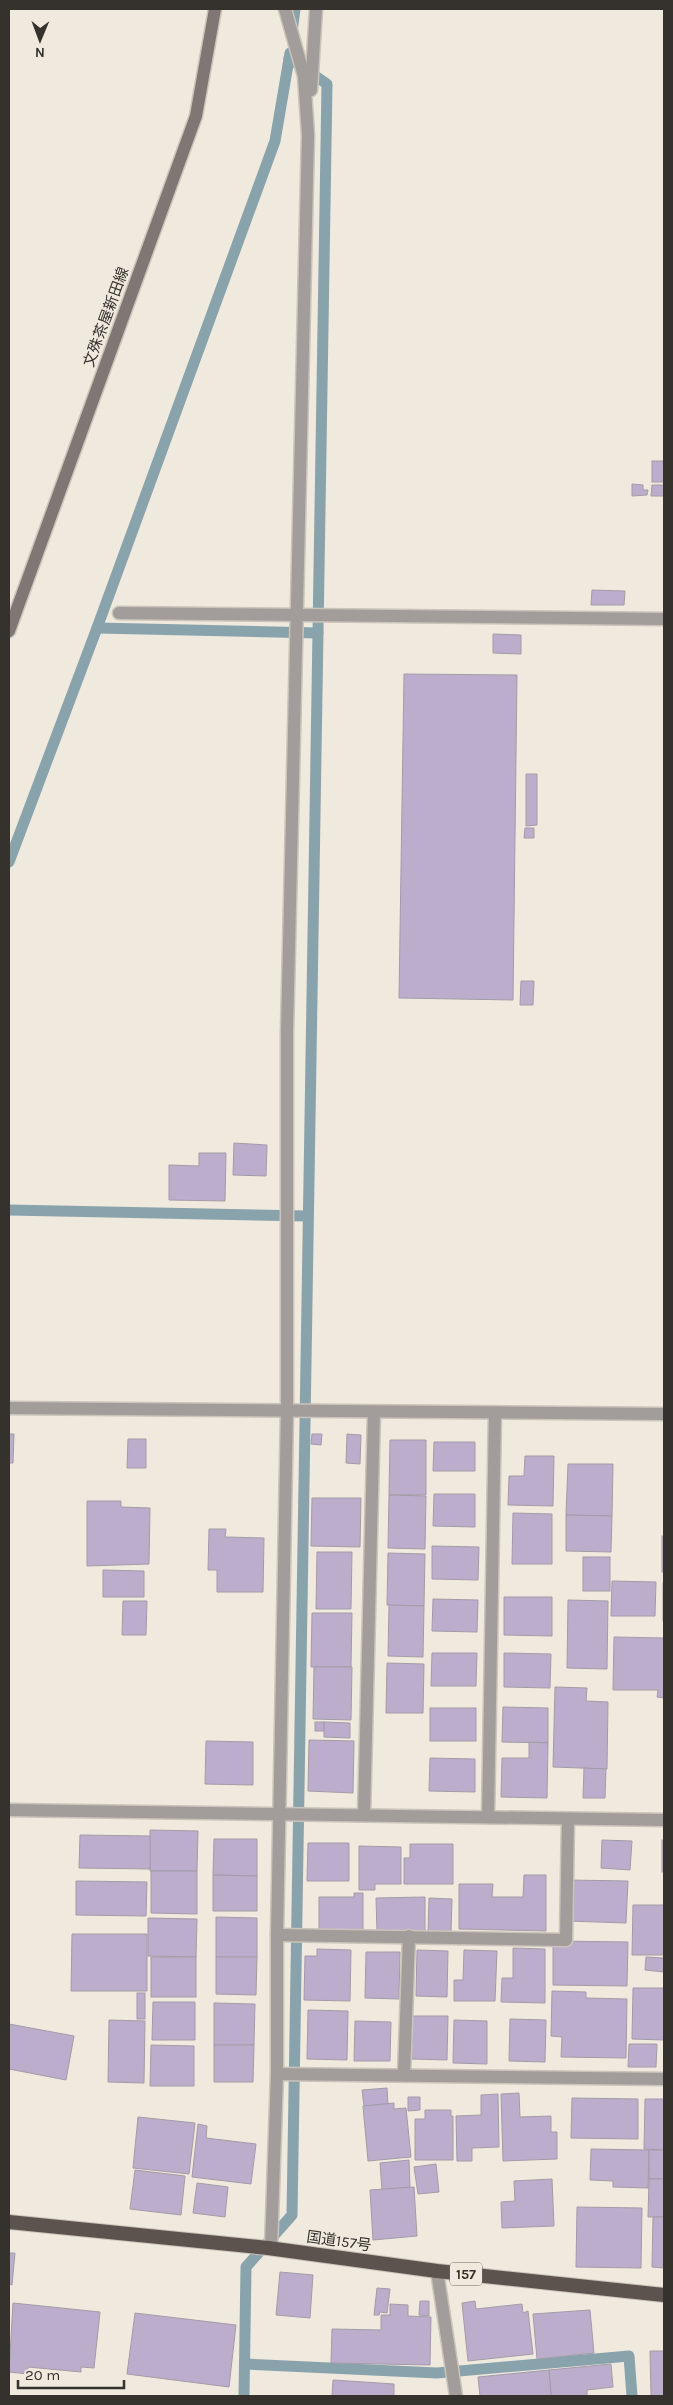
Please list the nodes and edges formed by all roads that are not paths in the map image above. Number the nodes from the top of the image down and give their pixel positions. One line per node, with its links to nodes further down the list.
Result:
1 (215, 9): 8 (main road, 文殊茶屋新田線)
2 (285, 9): 4 (street)
3 (316, 9): 4 (street)
4 (308, 135): 6 (street)
5 (119, 613): 6 (street)
6 (297, 615): 7 (street); 10 (street)
7 (664, 619)
8 (9, 631)
9 (9, 1408): 10 (street)
10 (287, 1412): 11 (street); 15 (street)
11 (374, 1412): 12 (street); 16 (street)
12 (495, 1413): 13 (street); 17 (street)
13 (664, 1414)
14 (9, 1810): 15 (street)
15 (280, 1813): 16 (street); 20 (street)
16 (364, 1815): 17 (street)
17 (488, 1817): 18 (street)
18 (568, 1819): 19 (street); 21 (street)
19 (664, 1820)
20 (277, 1935): 21 (street); 22 (street)
21 (409, 1936): 23 (street)
22 (276, 2074): 23 (street); 26 (street)
23 (404, 2075): 24 (street)
24 (664, 2079)
25 (9, 2222): 26 (highway, 国道157号 / 157)
26 (270, 2248): 27 (highway, 国道157号 / 157)
27 (437, 2271): 28 (highway, 国道157号 / 157); 29 (street)
28 (664, 2295)
29 (456, 2396)

